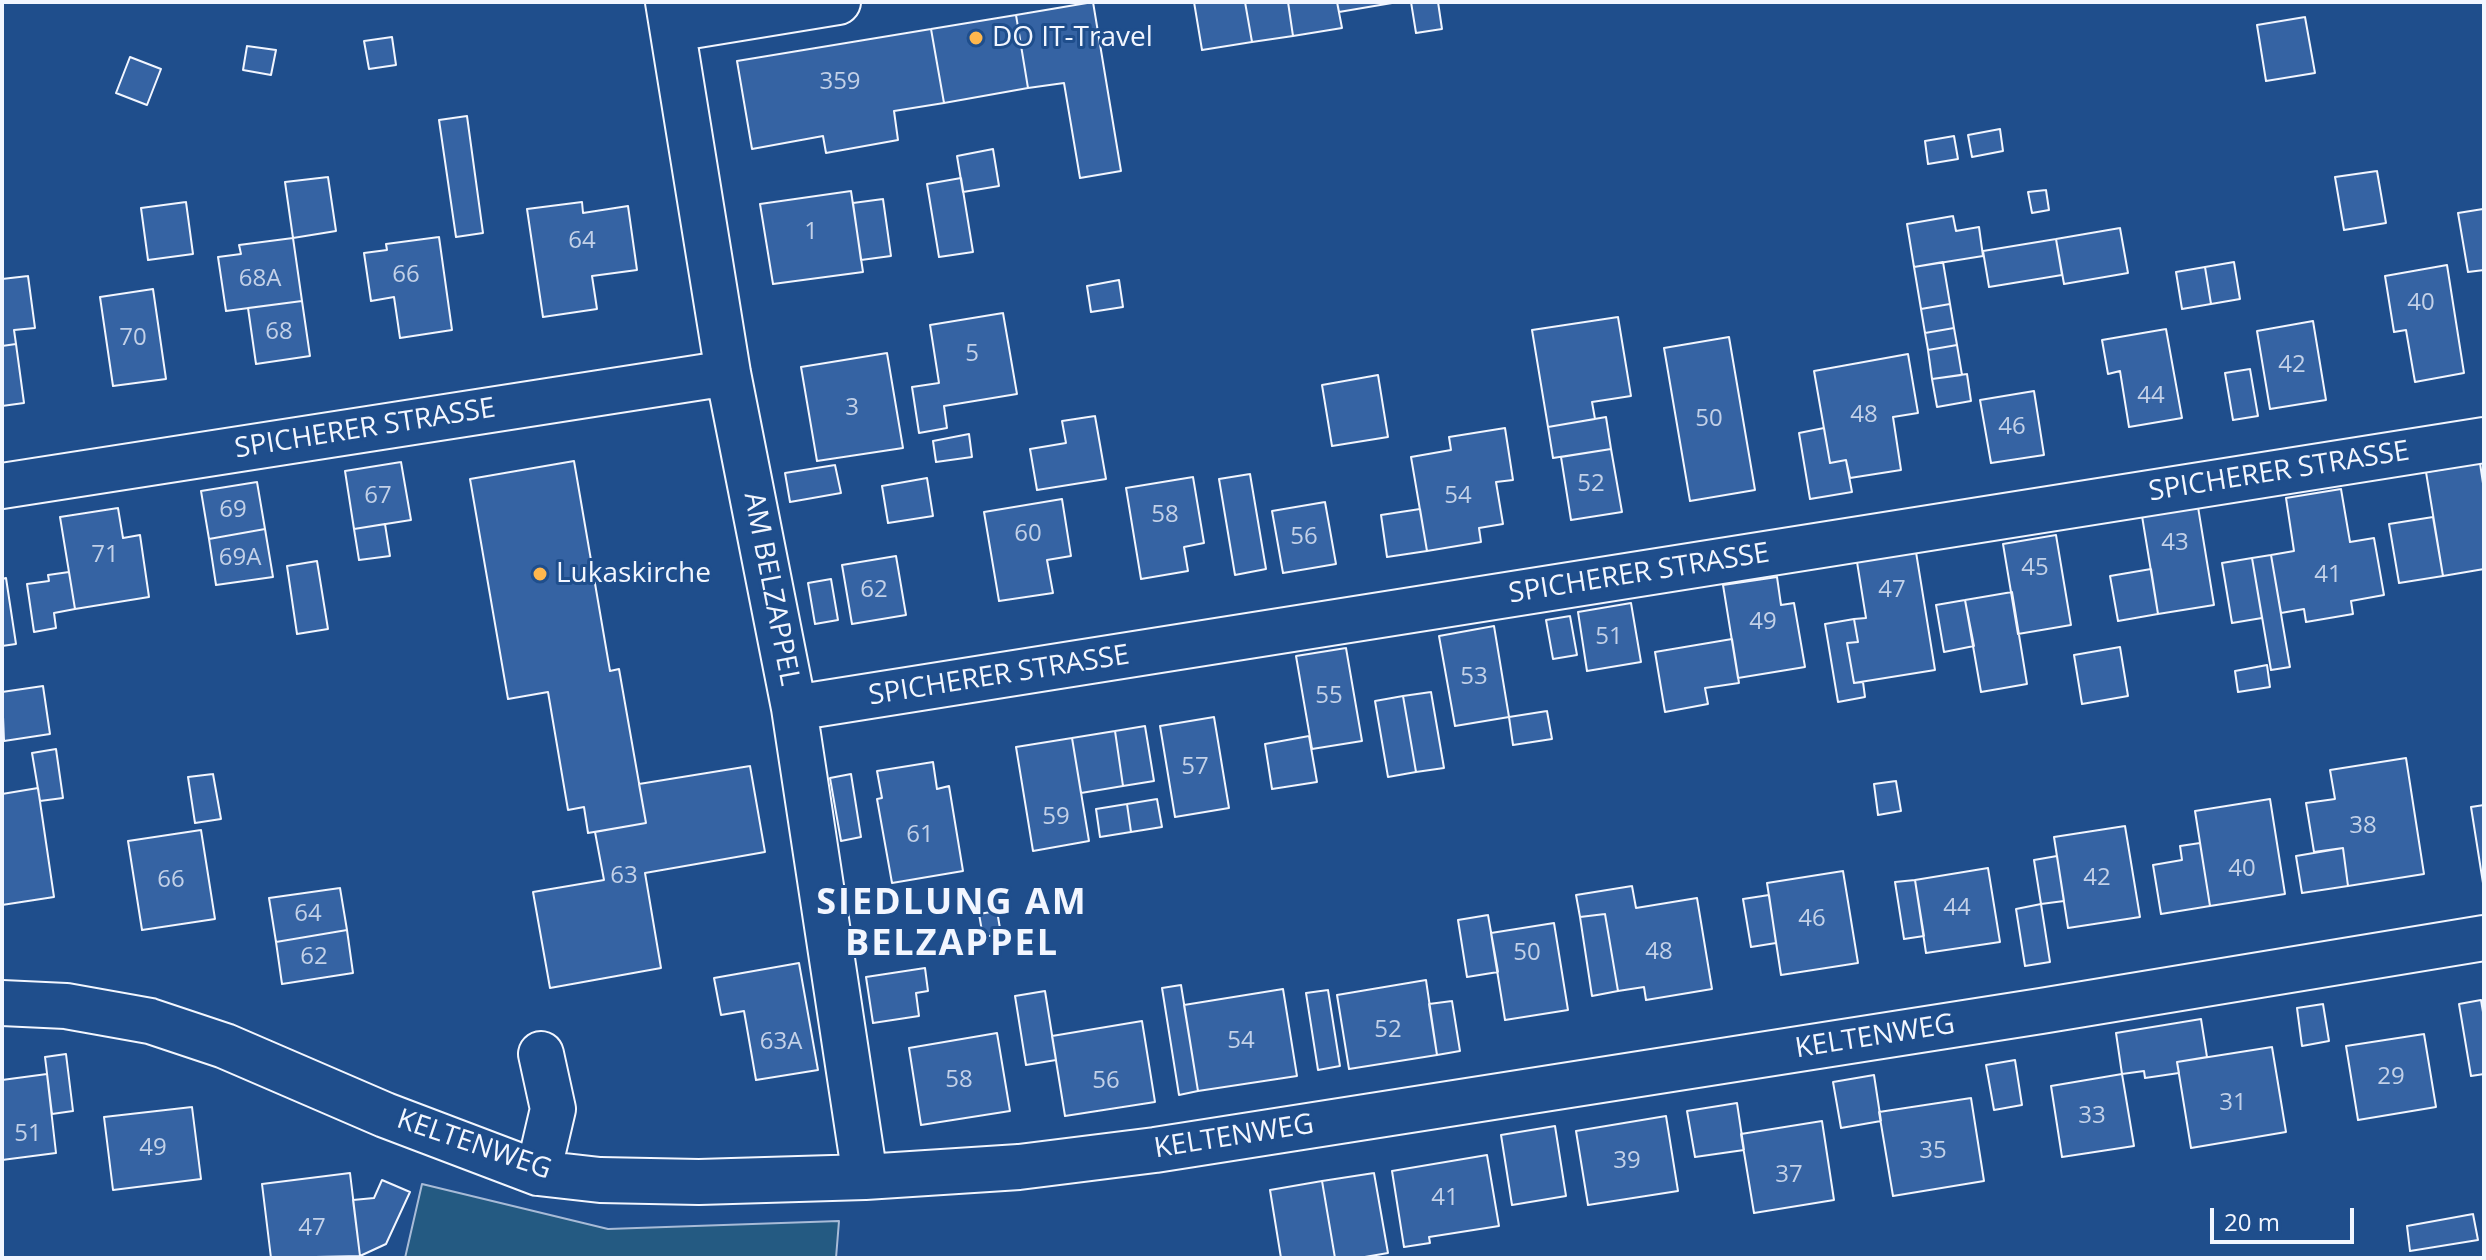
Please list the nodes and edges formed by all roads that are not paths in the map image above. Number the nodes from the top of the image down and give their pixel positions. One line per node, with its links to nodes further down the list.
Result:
1 (838, 2): 2 (street)
2 (671, 15): 3 (street, AM BELZAPPEL)
3 (728, 373): 5 (street, SPICHERER STRASSE); 6 (street, AM BELZAPPEL)
4 (2484, 440): 6 (street, SPICHERER STRASSE)
5 (2, 486)
6 (794, 708): 11 (street, AM BELZAPPEL)
7 (2484, 938): 11 (street, KELTENWEG)
8 (2, 1003): 10 (street, KELTENWEG)
9 (541, 1054): 10 (street)
10 (538, 1173): 11 (street, KELTENWEG)
11 (865, 1177)

